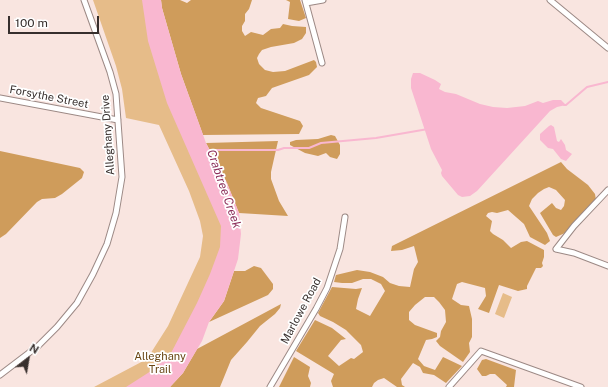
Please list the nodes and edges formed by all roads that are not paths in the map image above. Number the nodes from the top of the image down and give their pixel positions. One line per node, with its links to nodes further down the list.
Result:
1 (82, 0): 8 (street, Alleghany Drive)
2 (323, 0): 4 (street)
3 (550, 0): 5 (street)
4 (306, 2): 6 (street)
5 (608, 48)
6 (322, 63)
7 (0, 98): 8 (street, Forsythe Street)
8 (118, 120): 12 (street, Alleghany Drive)
9 (608, 190): 11 (street)
10 (344, 217): 13 (street, Marlowe Road)
11 (608, 266)
12 (0, 376)
13 (270, 387)
14 (449, 387): 15 (street)
15 (581, 387)

